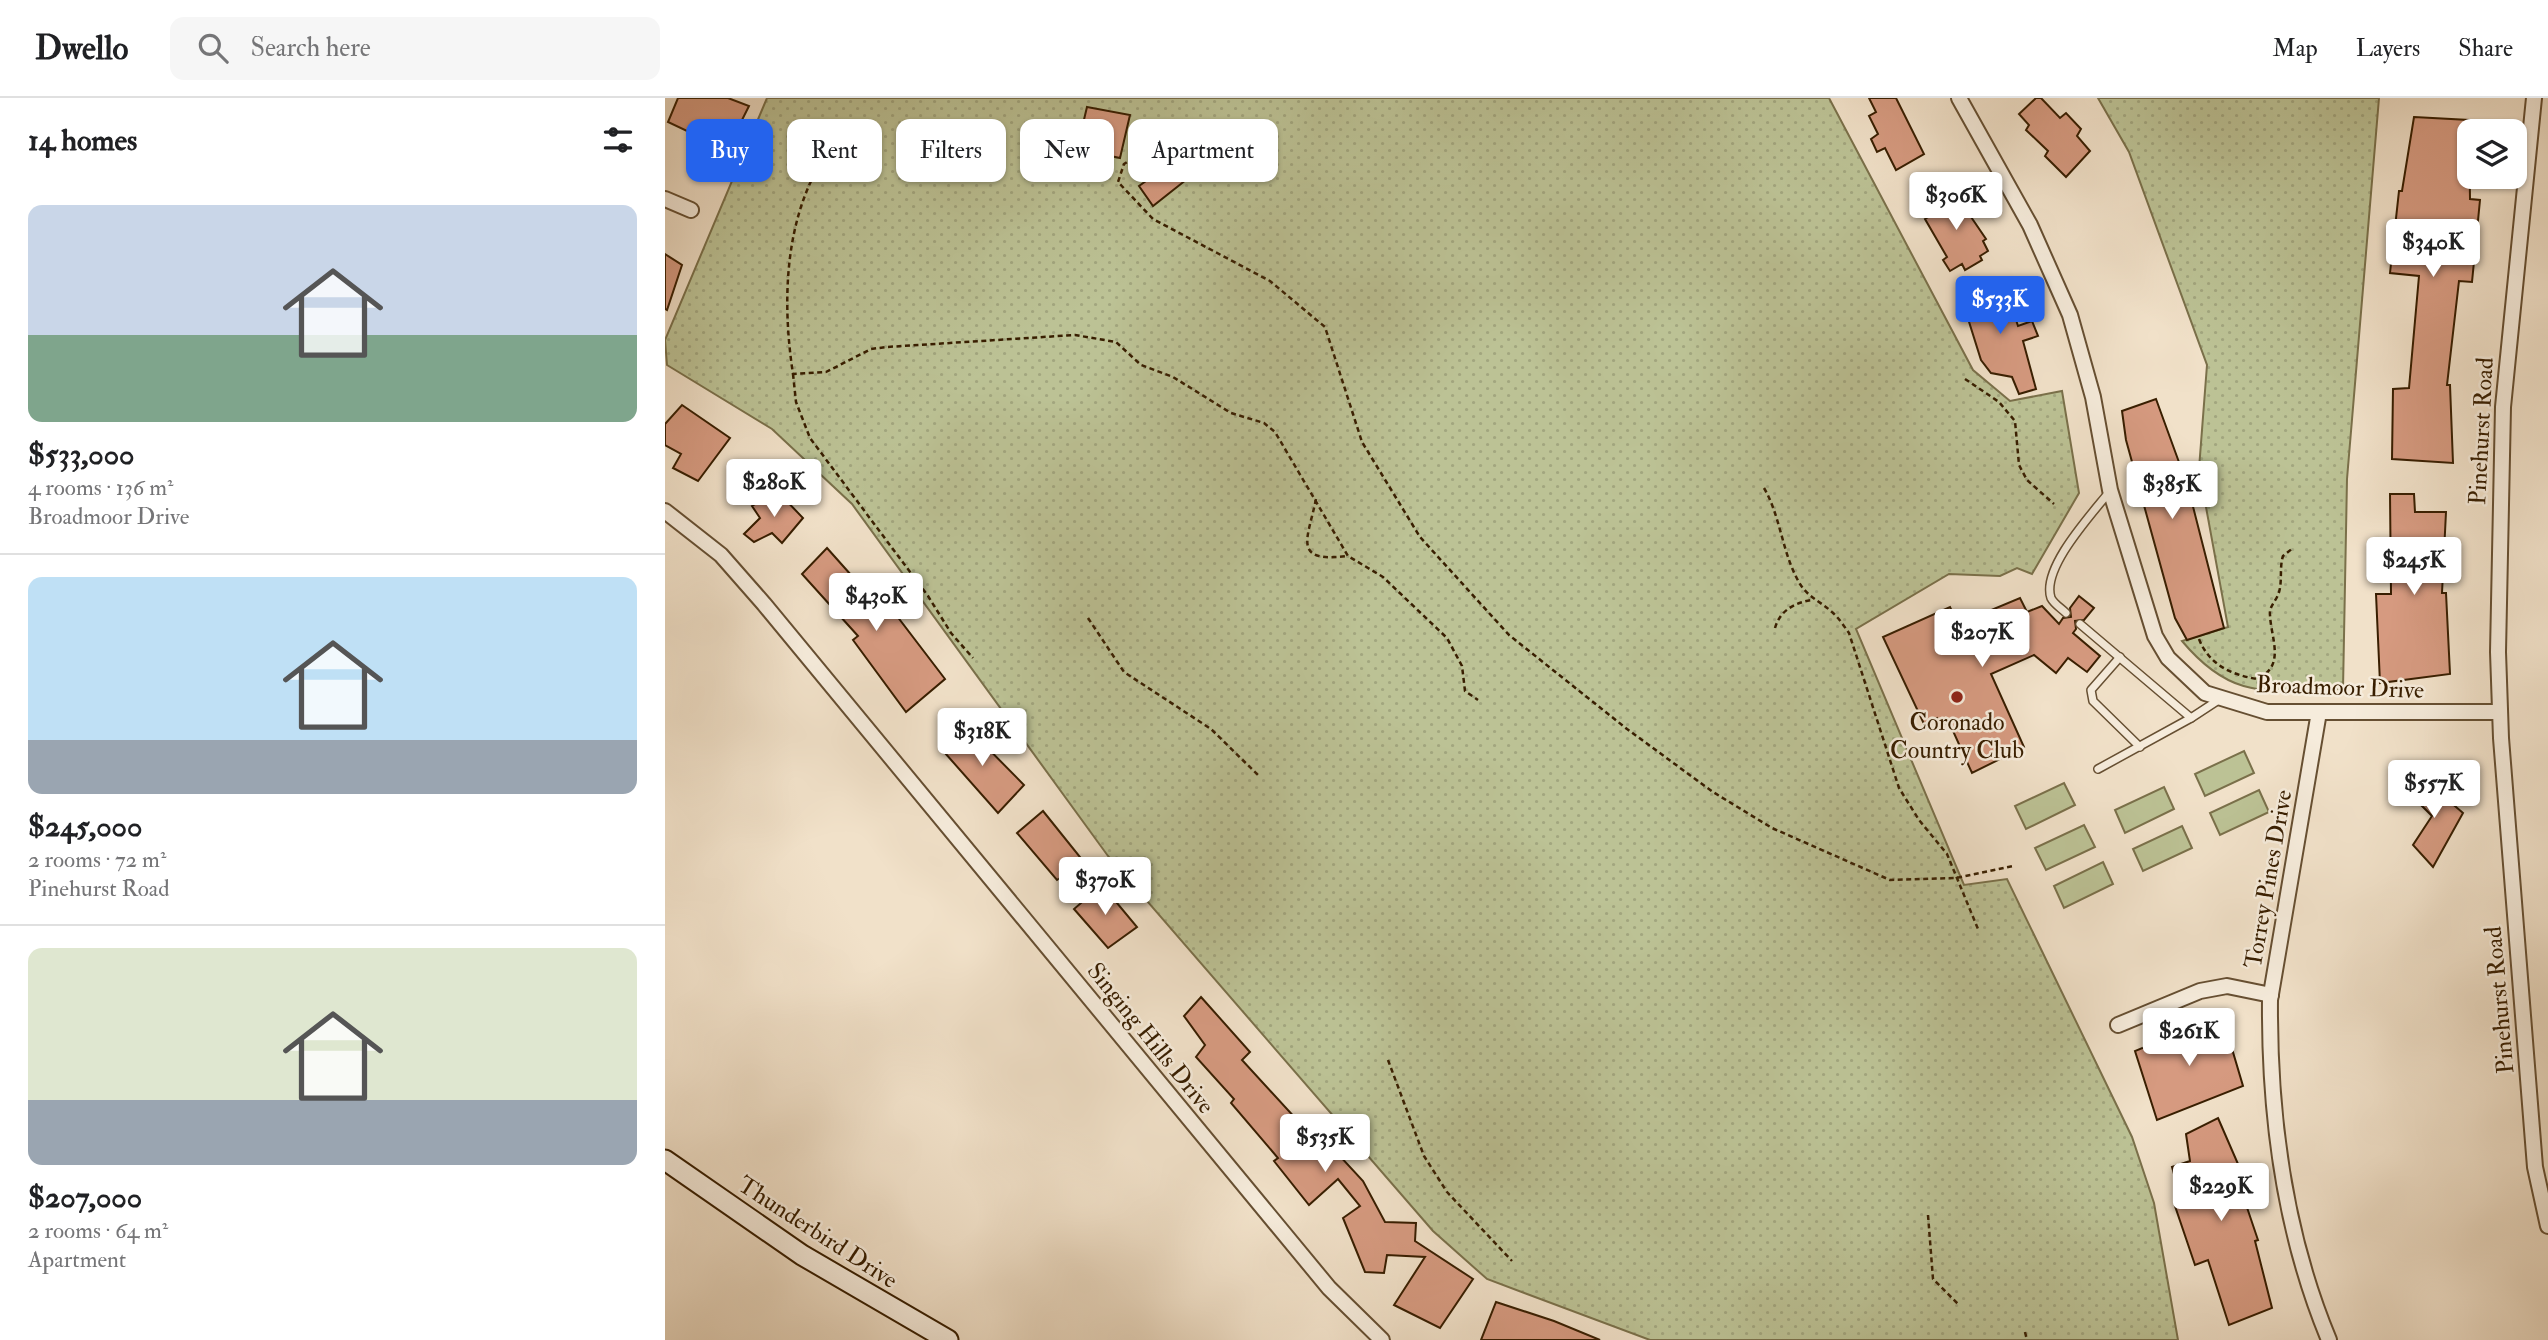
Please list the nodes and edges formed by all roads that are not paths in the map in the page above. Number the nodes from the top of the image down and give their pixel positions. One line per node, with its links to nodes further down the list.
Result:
1 (1959, 98): 5 (street, Broadmoor Drive)
2 (2534, 98): 12 (street, Pinehurst Road)
3 (665, 199): 4 (street)
4 (691, 210)
5 (2110, 490): 7 (lane); 10 (street, Broadmoor Drive)
6 (665, 511): 21 (street, Singing Hills Drive)
7 (2066, 613)
8 (2080, 624): 9 (lane)
9 (2120, 657): 13 (lane); 14 (lane)
10 (2220, 699): 11 (street, Broadmoor Drive); 13 (lane)
11 (2319, 712): 12 (street, Broadmoor Drive); 16 (street, Torrey Pines Drive)
12 (2500, 712): 19 (street, Pinehurst Road)
13 (2191, 718): 14 (lane)
14 (2140, 747): 15 (lane)
15 (2098, 769)
16 (2271, 995): 17 (street); 22 (street, Torrey Pines Drive)
17 (2118, 1025)
18 (665, 1160): 20 (street, Thunderbird Drive)
19 (2548, 1226)
20 (948, 1340)
21 (1383, 1340)
22 (2329, 1340)

